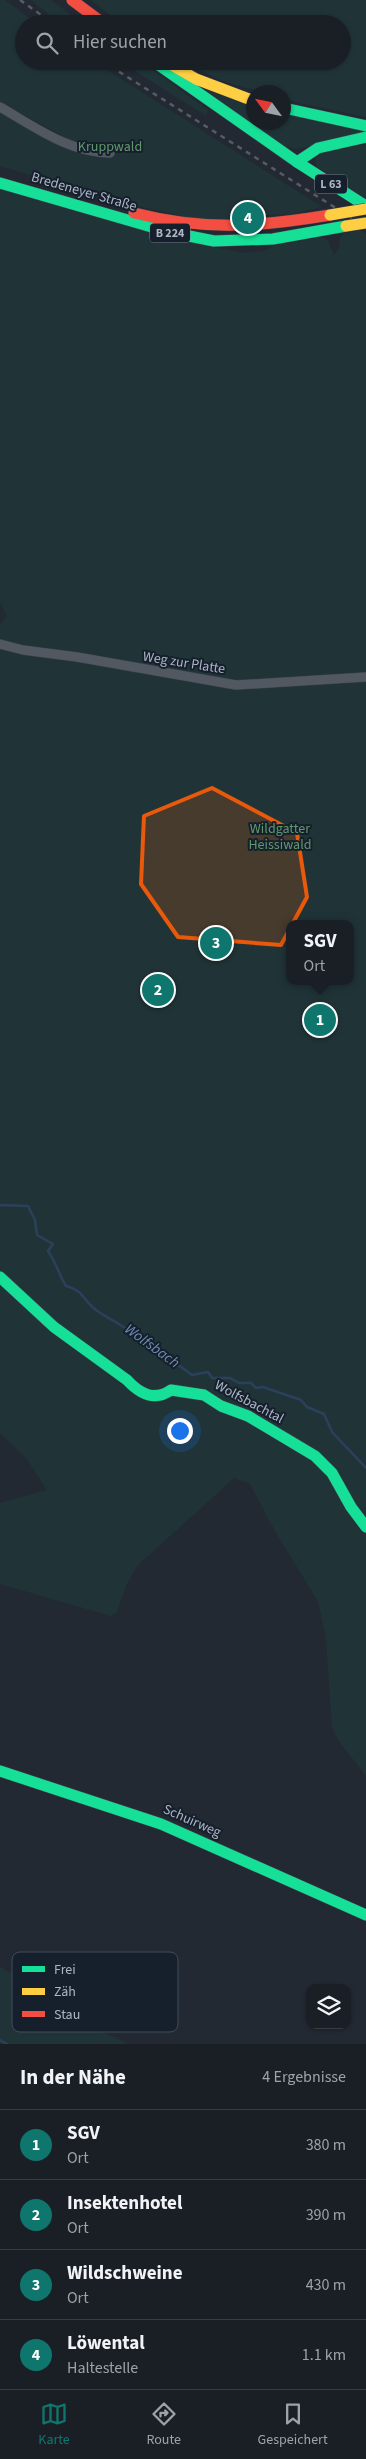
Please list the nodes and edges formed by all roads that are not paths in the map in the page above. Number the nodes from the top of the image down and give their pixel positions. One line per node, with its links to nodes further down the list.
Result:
1 (72, 0): 2 (main road)
2 (92, 15)
3 (165, 70): 11 (main road, L 63)
4 (180, 70): 5 (main road)
5 (246, 98)
6 (0, 107): 10 (street)
7 (291, 110): 8 (main road)
8 (366, 126)
9 (366, 137): 11 (main road)
10 (110, 153)
11 (297, 162): 14 (main road, L 63)
12 (0, 174): 14 (main road, Bredeneyer Straße / B 224, bridge)
13 (0, 184): 15 (main road, Bredeneyer Straße / B 224, bridge)
14 (366, 207)
15 (366, 223)
16 (0, 644): 17 (street, Weg zur Platte)
17 (366, 677)
18 (0, 1277): 19 (main road, Wolfsbachtal)
19 (366, 1527)
20 (0, 1771): 21 (main road, Schuirweg)
21 (366, 1915)

